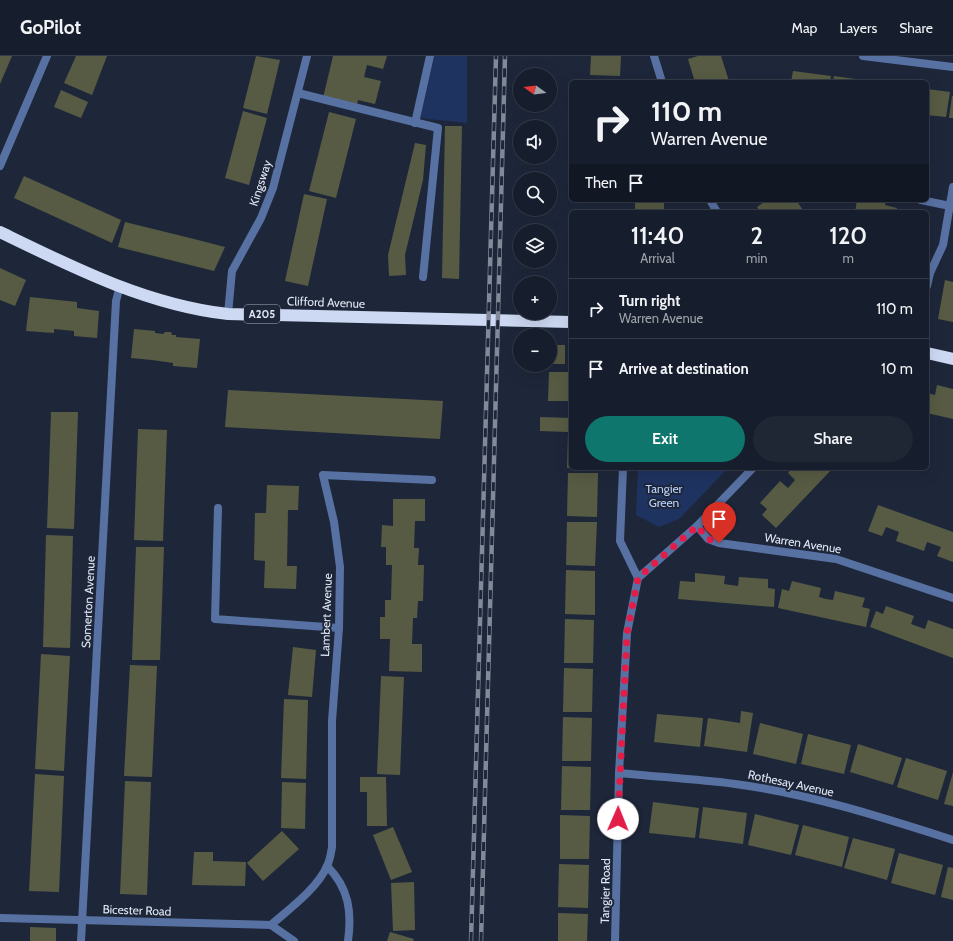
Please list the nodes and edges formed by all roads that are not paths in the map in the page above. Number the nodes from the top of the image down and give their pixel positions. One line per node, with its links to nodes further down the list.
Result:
1 (47, 56): 10 (street)
2 (307, 56): 8 (street, Kingsway)
3 (430, 56): 9 (street)
4 (654, 56): 7 (street)
5 (863, 56): 6 (street)
6 (953, 67)
7 (661, 80)
8 (298, 93): 9 (street); 18 (street, Kingsway)
9 (415, 122): 15 (street)
10 (0, 166)
11 (953, 187): 13 (street)
12 (929, 202): 13 (street)
13 (950, 206): 16 (street)
14 (0, 232): 17 (highway, Clifford Avenue / A205)
15 (423, 277)
16 (929, 277)
17 (120, 286): 18 (highway, Clifford Avenue / A205); 34 (street, Somerton Avenue)
18 (228, 314): 19 (highway, Clifford Avenue / A205)
19 (569, 322)
20 (929, 353): 21 (highway)
21 (953, 359)
22 (623, 470): 27 (street)
23 (751, 470): 26 (street)
24 (432, 480): 29 (street, Lambert Avenue)
25 (218, 508): 29 (street)
26 (697, 526): 27 (street); 28 (street, Warren Avenue)
27 (638, 578): 30 (street, Tangier Road)
28 (953, 598)
29 (339, 628): 32 (street, Lambert Avenue)
30 (619, 773): 31 (street, Rothesay Avenue); 39 (street, Tangier Road)
31 (953, 840)
32 (327, 866): 35 (street, Lambert Avenue); 38 (street)
33 (0, 918): 34 (street, Bicester Road)
34 (82, 919): 35 (street, Bicester Road); 36 (street)
35 (271, 926): 37 (street)
36 (82, 941)
37 (294, 941)
38 (348, 941)
39 (615, 941)

